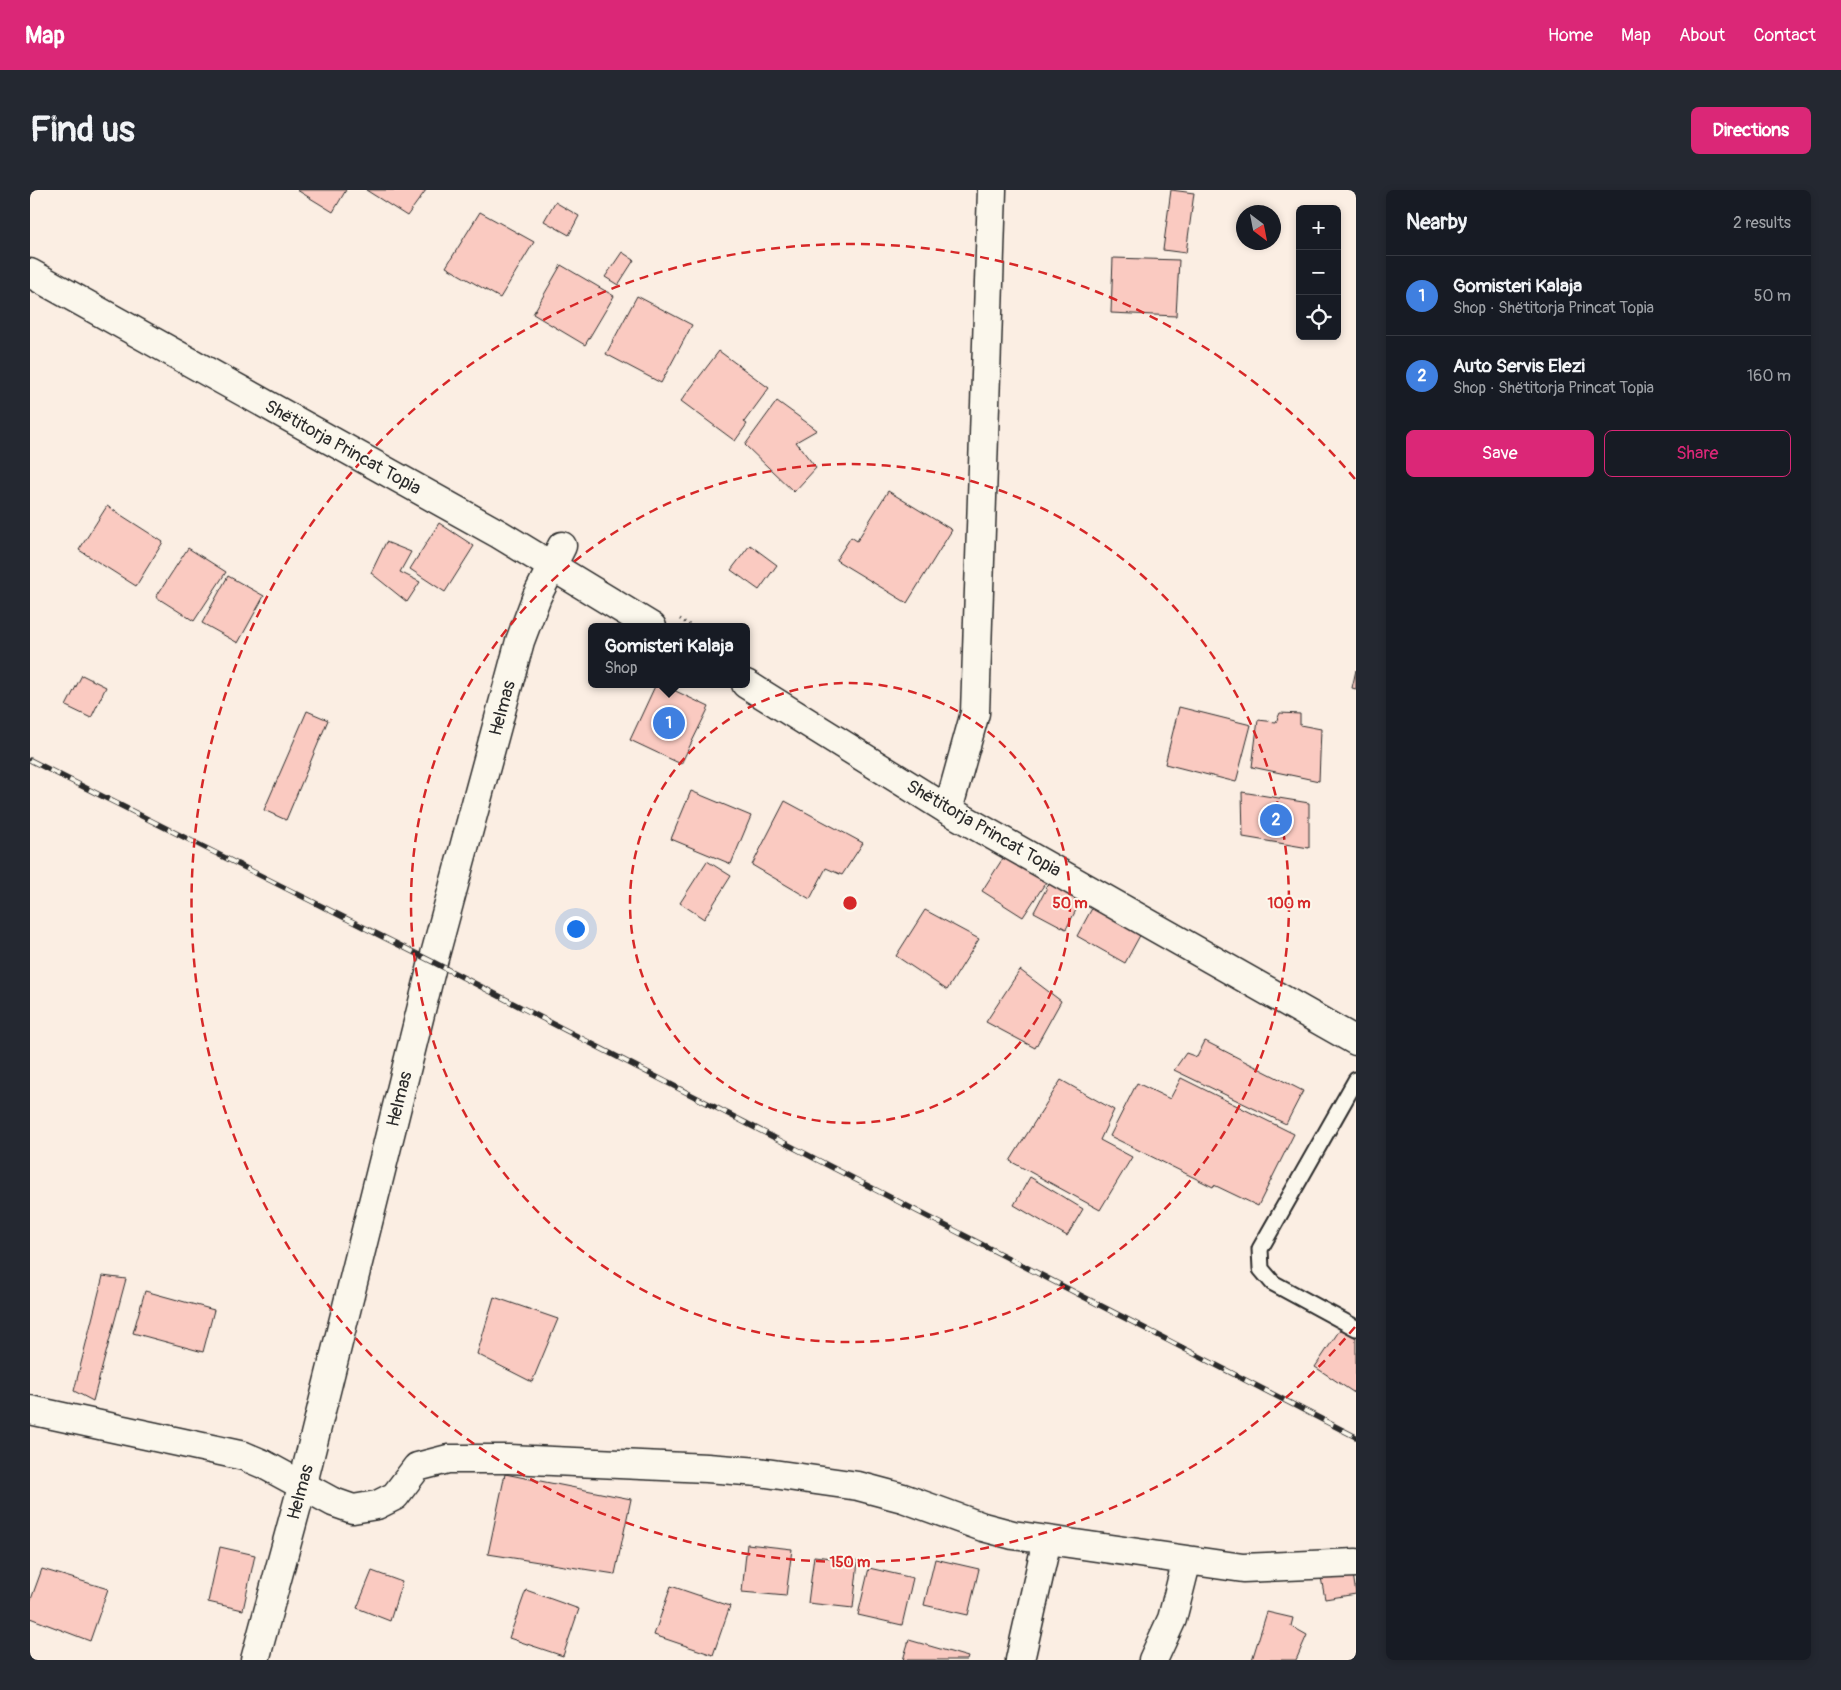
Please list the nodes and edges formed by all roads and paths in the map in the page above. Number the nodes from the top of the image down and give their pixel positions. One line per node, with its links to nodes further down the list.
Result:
1 (992, 190): 6 (street)
2 (30, 273): 3 (street, Shëtitorja Princat Topia)
3 (557, 555): 4 (street, Shëtitorja Princat Topia); 11 (street, Helmas)
4 (647, 623)
5 (750, 686): 6 (street, Shëtitorja Princat Topia)
6 (948, 810): 7 (street, Shëtitorja Princat Topia)
7 (1356, 1041)
8 (1356, 1080): 9 (lane)
9 (1356, 1328)
10 (30, 1410): 11 (street)
11 (302, 1487): 12 (street); 15 (street, Helmas)
12 (1047, 1540): 13 (street); 16 (street)
13 (1187, 1560): 14 (street); 17 (street)
14 (1356, 1562)
15 (255, 1660)
16 (1020, 1660)
17 (1153, 1660)

